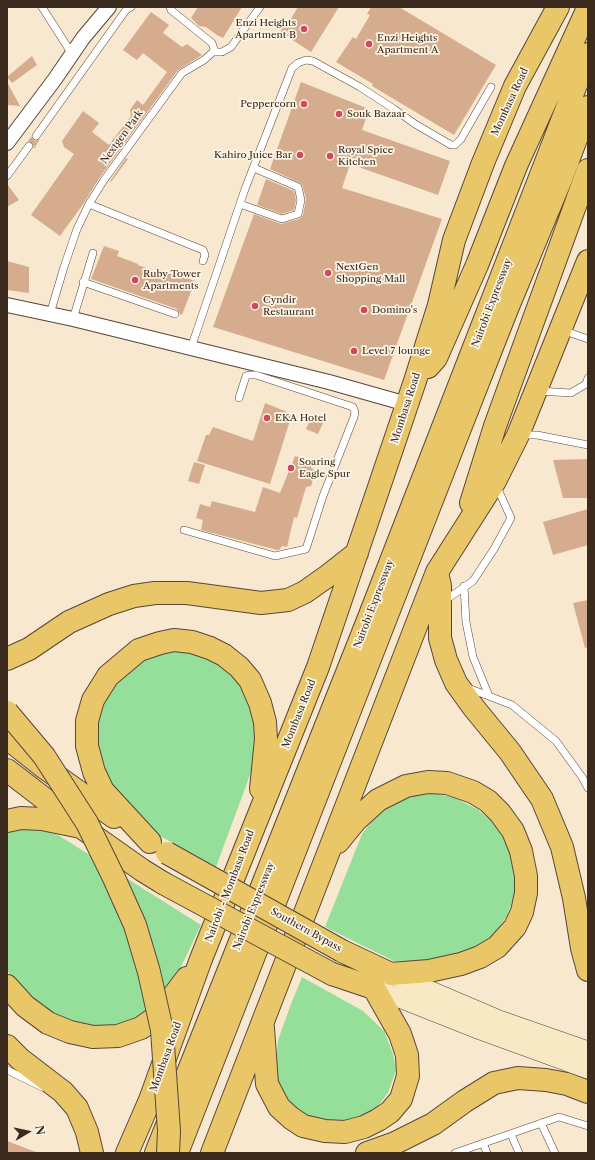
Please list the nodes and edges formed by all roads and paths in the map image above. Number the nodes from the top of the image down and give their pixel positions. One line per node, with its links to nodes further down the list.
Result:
1 (42, 7): 9 (lane)
2 (109, 7): 9 (street)
3 (130, 7): 13 (lane)
4 (170, 7): 8 (lane)
5 (260, 7): 8 (lane, Nextgen Park)
6 (558, 7): 33 (highway, Mombasa Road)
7 (588, 8): 33 (highway)
8 (213, 52): 19 (lane, Nextgen Park)
9 (72, 54): 14 (street)
10 (588, 54): 38 (highway, Nairobi Expressway)
11 (491, 87): 16 (lane)
12 (588, 107): 38 (highway, Nairobi Expressway)
13 (36, 136)
14 (7, 143)
15 (29, 146): 18 (lane)
16 (254, 168): 20 (lane); 20 (lane)
17 (588, 170): 43 (highway)
18 (7, 176)
19 (89, 204): 22 (lane); 26 (lane, Nextgen Park)
20 (240, 204): 31 (lane)
21 (93, 253): 24 (lane)
22 (203, 261)
23 (588, 262): 29 (highway)
24 (83, 282): 27 (lane); 28 (lane)
25 (7, 305): 26 (street)
26 (50, 314): 28 (street)
27 (175, 314)
28 (73, 319): 31 (street)
29 (560, 329): 30 (lane); 34 (highway)
30 (588, 339)
31 (191, 348): 35 (street)
32 (588, 378): 34 (lane)
33 (415, 381): 37 (highway, Mombasa Road)
34 (535, 390): 39 (highway)
35 (344, 394): 36 (lane); 37 (street); 42 (lane)
36 (239, 398)
37 (407, 404): 44 (highway, Mombasa Road)
38 (452, 428): 78 (highway, Nairobi Expressway); 80 (highway, Nairobi Expressway)
39 (518, 435): 40 (lane); 41 (highway)
40 (588, 445)
41 (494, 481): 43 (highway); 46 (lane)
42 (184, 530)
43 (462, 533): 45 (highway)
44 (357, 553): 48 (highway); 55 (highway, Mombasa Road)
45 (437, 572): 47 (highway); 59 (highway)
46 (464, 586): 47 (lane); 50 (lane)
47 (440, 603): 49 (highway)
48 (7, 659)
49 (456, 683): 50 (lane); 61 (highway)
50 (489, 696): 54 (lane)
51 (7, 712): 79 (highway, bridge)
52 (7, 738): 58 (highway, Southern Bypass)
53 (7, 770): 57 (highway)
54 (588, 788)
55 (259, 812): 58 (highway); 60 (highway, Nairobi - Mombasa Road)
56 (7, 821): 57 (highway)
57 (81, 827): 64 (highway, bridge)
58 (159, 847): 62 (highway, Southern Bypass, bridge)
59 (327, 856): 62 (highway); 65 (highway)
60 (201, 959): 63 (highway); 77 (highway, Mombasa Road)
61 (588, 970)
62 (391, 974): 67 (main road, Southern Bypass)
63 (7, 986)
64 (374, 988): 65 (highway); 68 (main road)
65 (263, 1019): 81 (highway)
66 (7, 1046): 70 (highway)
67 (588, 1051)
68 (588, 1069)
69 (7, 1070): 70 (lane)
70 (63, 1092): 76 (highway)
71 (588, 1092): 82 (highway)
72 (541, 1123): 73 (lane); 74 (lane); 86 (lane)
73 (588, 1126)
74 (511, 1134): 75 (lane); 85 (lane)
75 (483, 1143): 83 (lane); 84 (lane)
76 (92, 1153)
77 (127, 1153)
78 (156, 1153)
79 (168, 1153)
80 (177, 1153)
81 (212, 1153)
82 (367, 1153)
83 (455, 1153)
84 (487, 1153)
85 (519, 1153)
86 (555, 1153)

